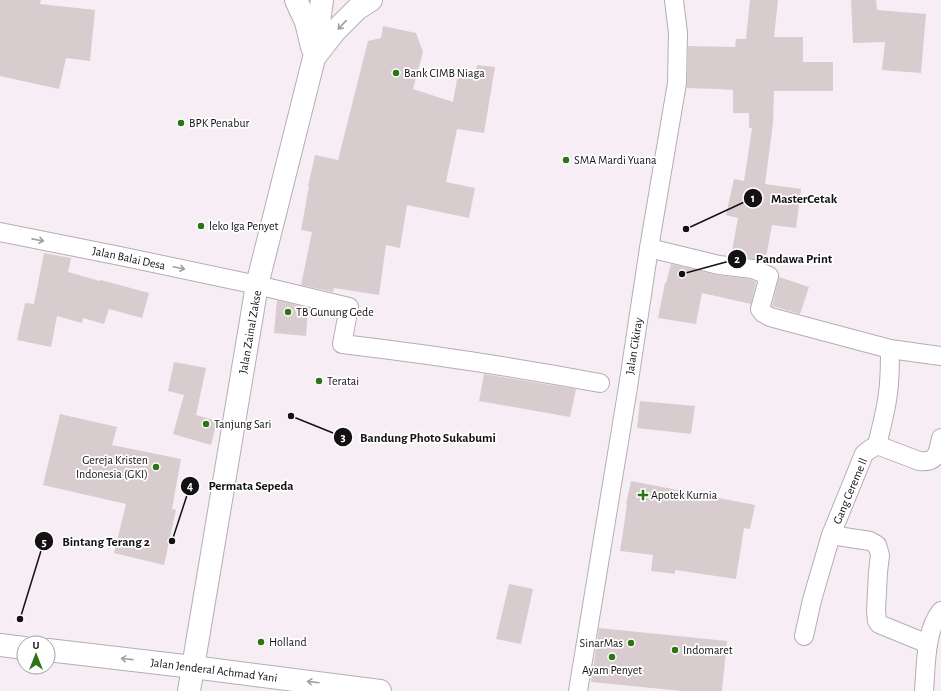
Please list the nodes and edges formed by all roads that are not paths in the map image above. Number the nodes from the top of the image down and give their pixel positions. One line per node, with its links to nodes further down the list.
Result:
1 (296, 0): 5 (street)
2 (322, 0): 5 (street, Jalan Zainal Zakse)
3 (371, 0): 5 (street, one-way to 5)
4 (674, 0): 7 (street, Jalan Cikiray)
5 (314, 58): 8 (street, Jalan Zainal Zakse)
6 (0, 232): 8 (street, Jalan Balai Desa, one-way to 8)
7 (649, 248): 9 (street); 24 (street, Jalan Cikiray)
8 (257, 285): 11 (street, Jalan Balai Desa); 21 (street, Jalan Zainal Zakse)
9 (890, 349): 10 (street); 13 (street, Gang Cereme ll)
10 (941, 356)
11 (600, 383)
12 (941, 438): 13 (street)
13 (876, 445): 14 (street, Gang Cereme ll)
14 (831, 535): 16 (street, Gang Cereme ll); 17 (street)
15 (941, 611): 17 (street)
16 (804, 636)
17 (928, 644): 25 (street)
18 (0, 645): 19 (street)
19 (16, 647)
20 (56, 651): 21 (street, Jalan Jenderal Achmad Yani, one-way to 20)
21 (193, 667): 22 (street, Jalan Zainal Zakse); 23 (street, Jalan Jenderal Achmad Yani, one-way to 21)
22 (189, 691)
23 (380, 691)
24 (578, 691)
25 (924, 691)

